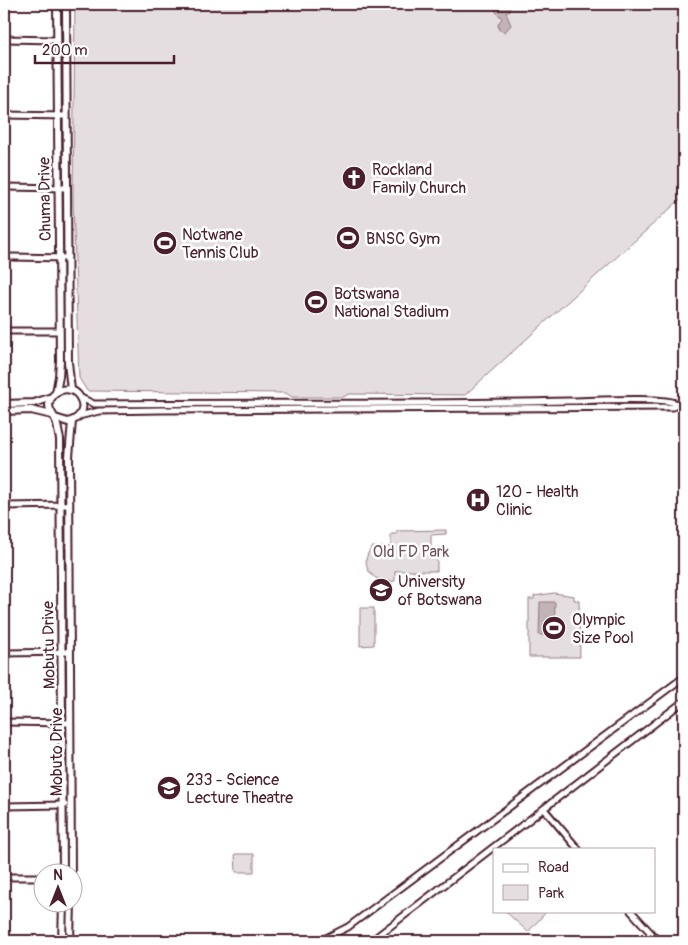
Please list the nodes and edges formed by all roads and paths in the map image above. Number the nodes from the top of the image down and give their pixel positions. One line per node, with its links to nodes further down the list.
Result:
1 (56, 4): 4 (main road, Chuma Drive)
2 (66, 4): 7 (main road, Chuma Drive)
3 (4, 39): 4 (street)
4 (56, 40): 6 (main road, Chuma Drive)
5 (4, 115): 6 (street)
6 (56, 116): 7 (street); 9 (main road, Chuma Drive)
7 (66, 116): 10 (main road, Chuma Drive)
8 (4, 187): 9 (street)
9 (58, 188): 10 (street); 12 (main road, Chuma Drive)
10 (67, 188): 13 (main road, Chuma Drive)
11 (12, 257): 12 (street)
12 (58, 258): 13 (street); 15 (main road, Chuma Drive)
13 (67, 258): 16 (main road, Chuma Drive)
14 (4, 331): 15 (street)
15 (59, 331): 17 (main road, Chuma Drive)
16 (71, 390): 17 (main road); 18 (main road)
17 (54, 395): 21 (main road); 28 (main road)
18 (81, 398): 20 (street); 27 (main road)
19 (615, 400): 20 (street); 22 (street); 24 (street)
20 (529, 402): 25 (street)
21 (4, 404)
22 (677, 404): 23 (street); 24 (street)
23 (684, 404)
24 (615, 408): 25 (street)
25 (529, 409): 27 (street)
26 (4, 411): 28 (main road)
27 (79, 416): 29 (main road)
28 (53, 417): 29 (main road); 30 (main road, Mobutu Drive)
29 (72, 421): 31 (main road, Mobuto Drive)
30 (60, 505): 31 (street); 32 (street); 35 (main road, Mobutu Drive)
31 (69, 505): 33 (main road, Mobuto Drive)
32 (4, 506)
33 (70, 652): 35 (street); 40 (main road, Mobuto Drive)
34 (4, 653): 35 (street)
35 (62, 653): 39 (main road, Mobutu Drive)
36 (684, 677): 57 (street)
37 (684, 701): 46 (street)
38 (4, 722): 39 (street)
39 (62, 722): 40 (street); 41 (main road, Mobutu Drive)
40 (70, 723): 42 (main road, Mobuto Drive)
41 (62, 736): 42 (main road); 43 (main road, Mobutu Drive)
42 (70, 736): 44 (main road, Mobuto Drive)
43 (63, 805): 44 (street); 45 (street); 48 (main road, Mobutu Drive)
44 (70, 805): 49 (main road, Mobuto Drive)
45 (4, 806)
46 (544, 808): 47 (street); 58 (street)
47 (577, 848)
48 (63, 862)
49 (71, 862)
50 (4, 877): 51 (street)
51 (32, 877)
52 (63, 912): 56 (main road)
53 (71, 912): 55 (main road)
54 (632, 912): 59 (street)
55 (70, 940)
56 (62, 941)
57 (320, 941)
58 (371, 941)
59 (658, 941)

